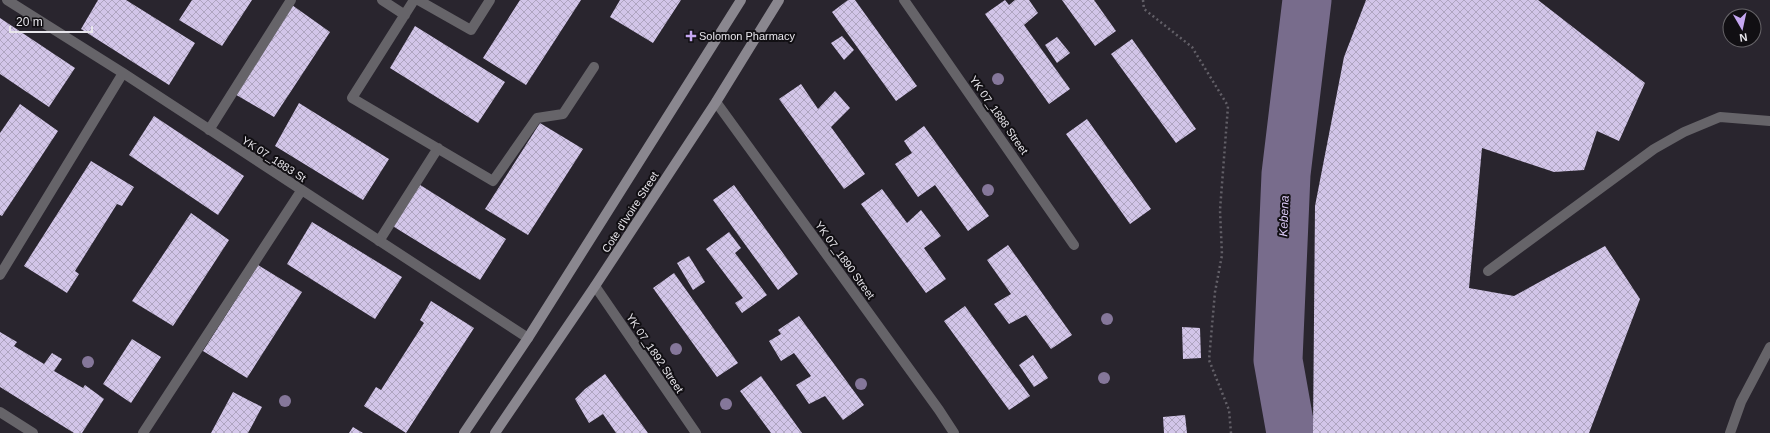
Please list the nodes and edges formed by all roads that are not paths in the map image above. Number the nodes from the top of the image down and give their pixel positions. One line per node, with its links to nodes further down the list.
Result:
1 (7, 0): 12 (street, YK 07_1883 St)
2 (291, 0): 15 (street)
3 (382, 0): 10 (street)
4 (414, 0): 10 (street)
5 (418, 0): 6 (street)
6 (490, 0)
7 (741, 0): 23 (main road, Cote d'Ivoire Street)
8 (779, 0): 13 (main road, Cote d'Ivoire Street)
9 (904, 0): 19 (street, YK 07_1888 Street)
10 (405, 15): 16 (street)
11 (594, 67): 16 (street)
12 (122, 73): 15 (street, YK 07_1883 St); 21 (street)
13 (716, 102): 22 (main road, Cote d'Ivoire Street); 31 (street, YK 07_1890 Street)
14 (1770, 121): 20 (street)
15 (209, 130): 17 (street, YK 07_1883 St)
16 (438, 148): 18 (street)
17 (301, 191): 18 (street, YK 07_1883 St); 27 (street)
18 (379, 241): 23 (street, YK 07_1883 St)
19 (1074, 244)
20 (1488, 271)
21 (0, 275)
22 (595, 286): 29 (main road, Cote d'Ivoire Street); 30 (street, YK 07_1892 Street)
23 (528, 338): 28 (main road, Cote d'Ivoire Street)
24 (1770, 347): 32 (street)
25 (0, 412): 26 (street)
26 (33, 433)
27 (143, 433)
28 (464, 433)
29 (495, 433)
30 (696, 433)
31 (954, 433)
32 (1730, 433)

